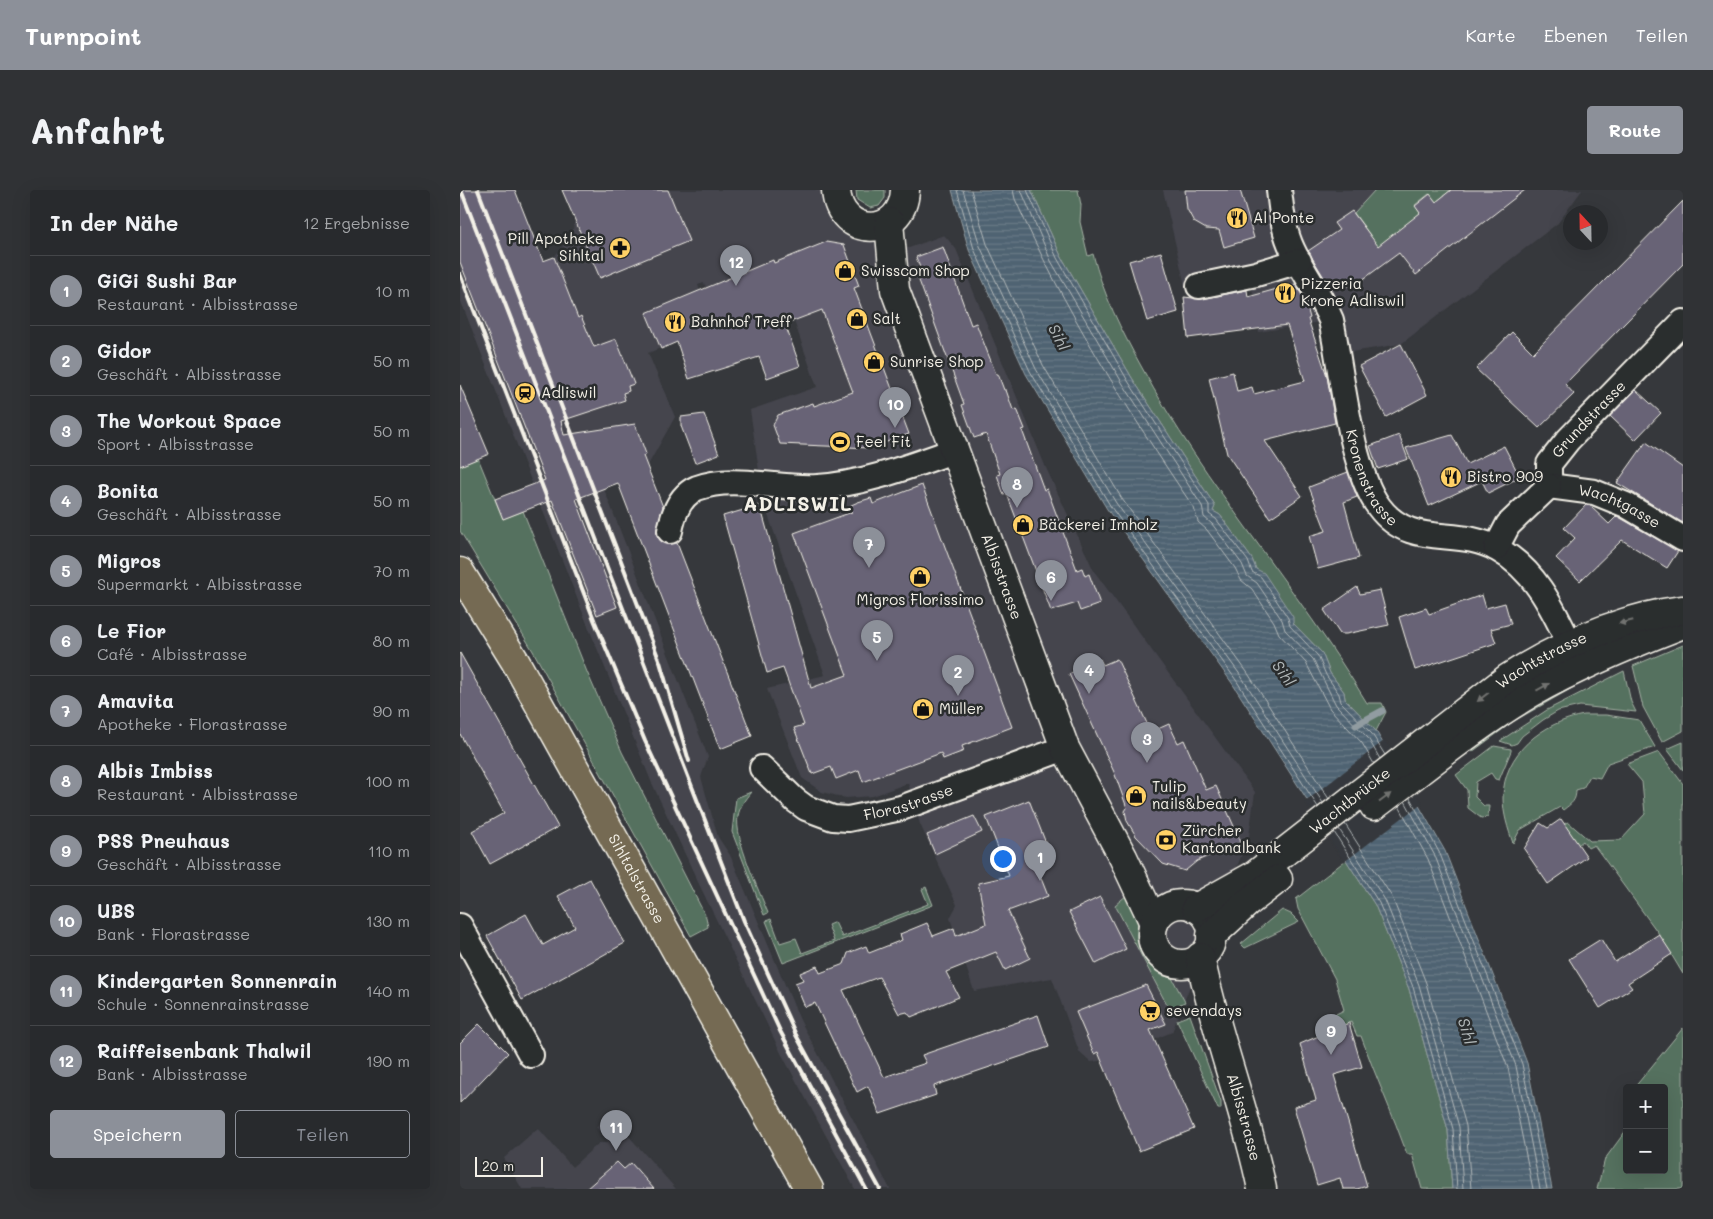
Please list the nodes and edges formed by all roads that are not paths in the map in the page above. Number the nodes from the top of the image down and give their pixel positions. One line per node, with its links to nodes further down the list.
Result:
1 (836, 190): 4 (main road)
2 (905, 190): 4 (main road)
3 (1279, 190): 5 (street, Kronenstrasse)
4 (877, 224): 8 (main road, Albisstrasse)
5 (1299, 261): 6 (street); 12 (street, Kronenstrasse)
6 (1199, 286)
7 (1683, 322): 9 (street, Grundstrasse)
8 (953, 450): 10 (street); 17 (main road, Albisstrasse)
9 (1550, 486): 11 (street, Wachtgasse); 12 (street)
10 (670, 531)
11 (1683, 539)
12 (1496, 548): 16 (street, Kronenstrasse)
13 (460, 572): 29 (main road, Sihltalstrasse)
14 (1683, 610): 16 (main road, Wachtstrasse, one-way to 16)
15 (1683, 624): 16 (main road, Wachtstrasse)
16 (1575, 655): 18 (main road, Wachtstrasse)
17 (1066, 748): 19 (street, Florastrasse); 20 (main road, Albisstrasse)
18 (1423, 757): 21 (main road, Wachtbrücke)
19 (762, 768)
20 (1123, 857): 22 (main road, Albisstrasse); 23 (main road, Albisstrasse)
21 (1286, 862): 22 (main road); 25 (main road)
22 (1186, 907): 23 (main road); 25 (main road)
23 (1154, 923): 26 (main road)
24 (460, 926): 28 (street)
25 (1206, 947): 26 (main road); 27 (main road, Albisstrasse)
26 (1173, 963): 27 (main road, Albisstrasse)
27 (1222, 1048): 30 (main road, Albisstrasse)
28 (531, 1055)
29 (809, 1189)
30 (1262, 1189)

